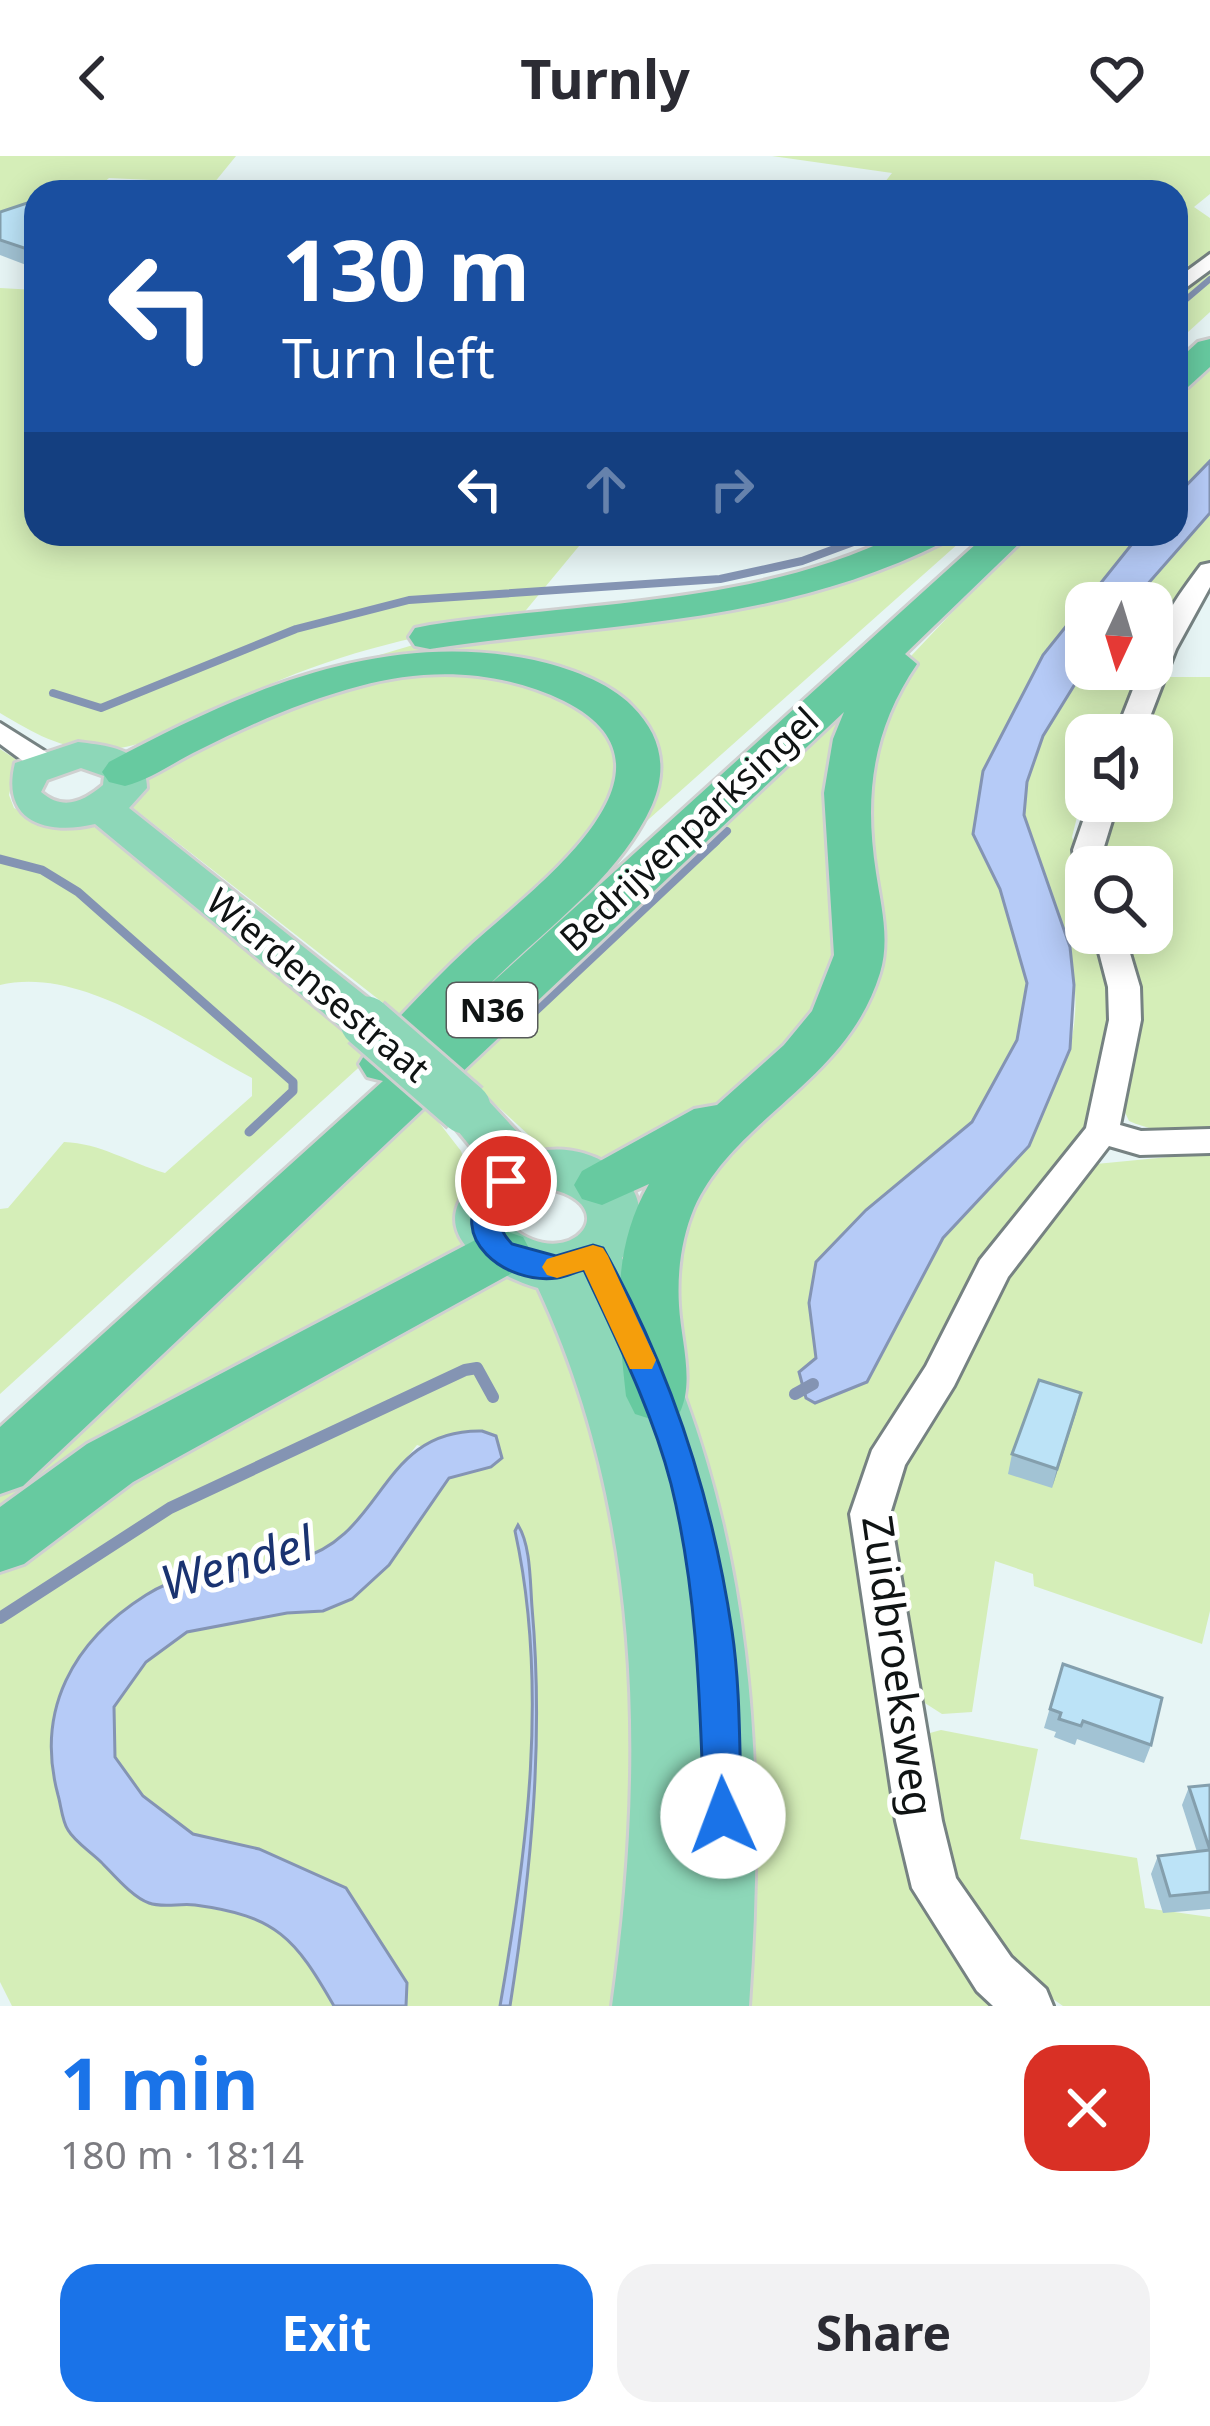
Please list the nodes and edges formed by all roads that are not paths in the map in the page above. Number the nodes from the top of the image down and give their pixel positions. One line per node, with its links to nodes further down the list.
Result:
1 (901, 546): 9 (highway)
2 (987, 546): 14 (highway, Bedrijvenparksingel / N36)
3 (988, 546): 20 (highway, Bedrijvenparksingel / N36)
4 (990, 546): 11 (highway)
5 (1210, 570): 6 (street)
6 (1137, 714)
7 (0, 731): 8 (street)
8 (44, 763): 9 (main road); 9 (main road)
9 (112, 780): 14 (highway, N36); 15 (main road, Wierdensestraat, bridge)
10 (1115, 954): 12 (street, Zuidbroeksweg)
11 (758, 1099): 16 (highway); 18 (highway)
12 (1102, 1130): 13 (street); 24 (street, Zuidbroeksweg)
13 (1210, 1141)
14 (306, 1150): 19 (highway, Bedrijvenparksingel / N36)
15 (524, 1173): 16 (main road); 17 (main road)
16 (602, 1185): 17 (main road)
17 (550, 1258): 18 (main road); 21 (highway); 22 (main road)
18 (657, 1396): 23 (main road)
19 (0, 1428)
20 (0, 1467)
21 (0, 1544)
22 (650, 2006)
23 (711, 2006)
24 (1029, 2006)

